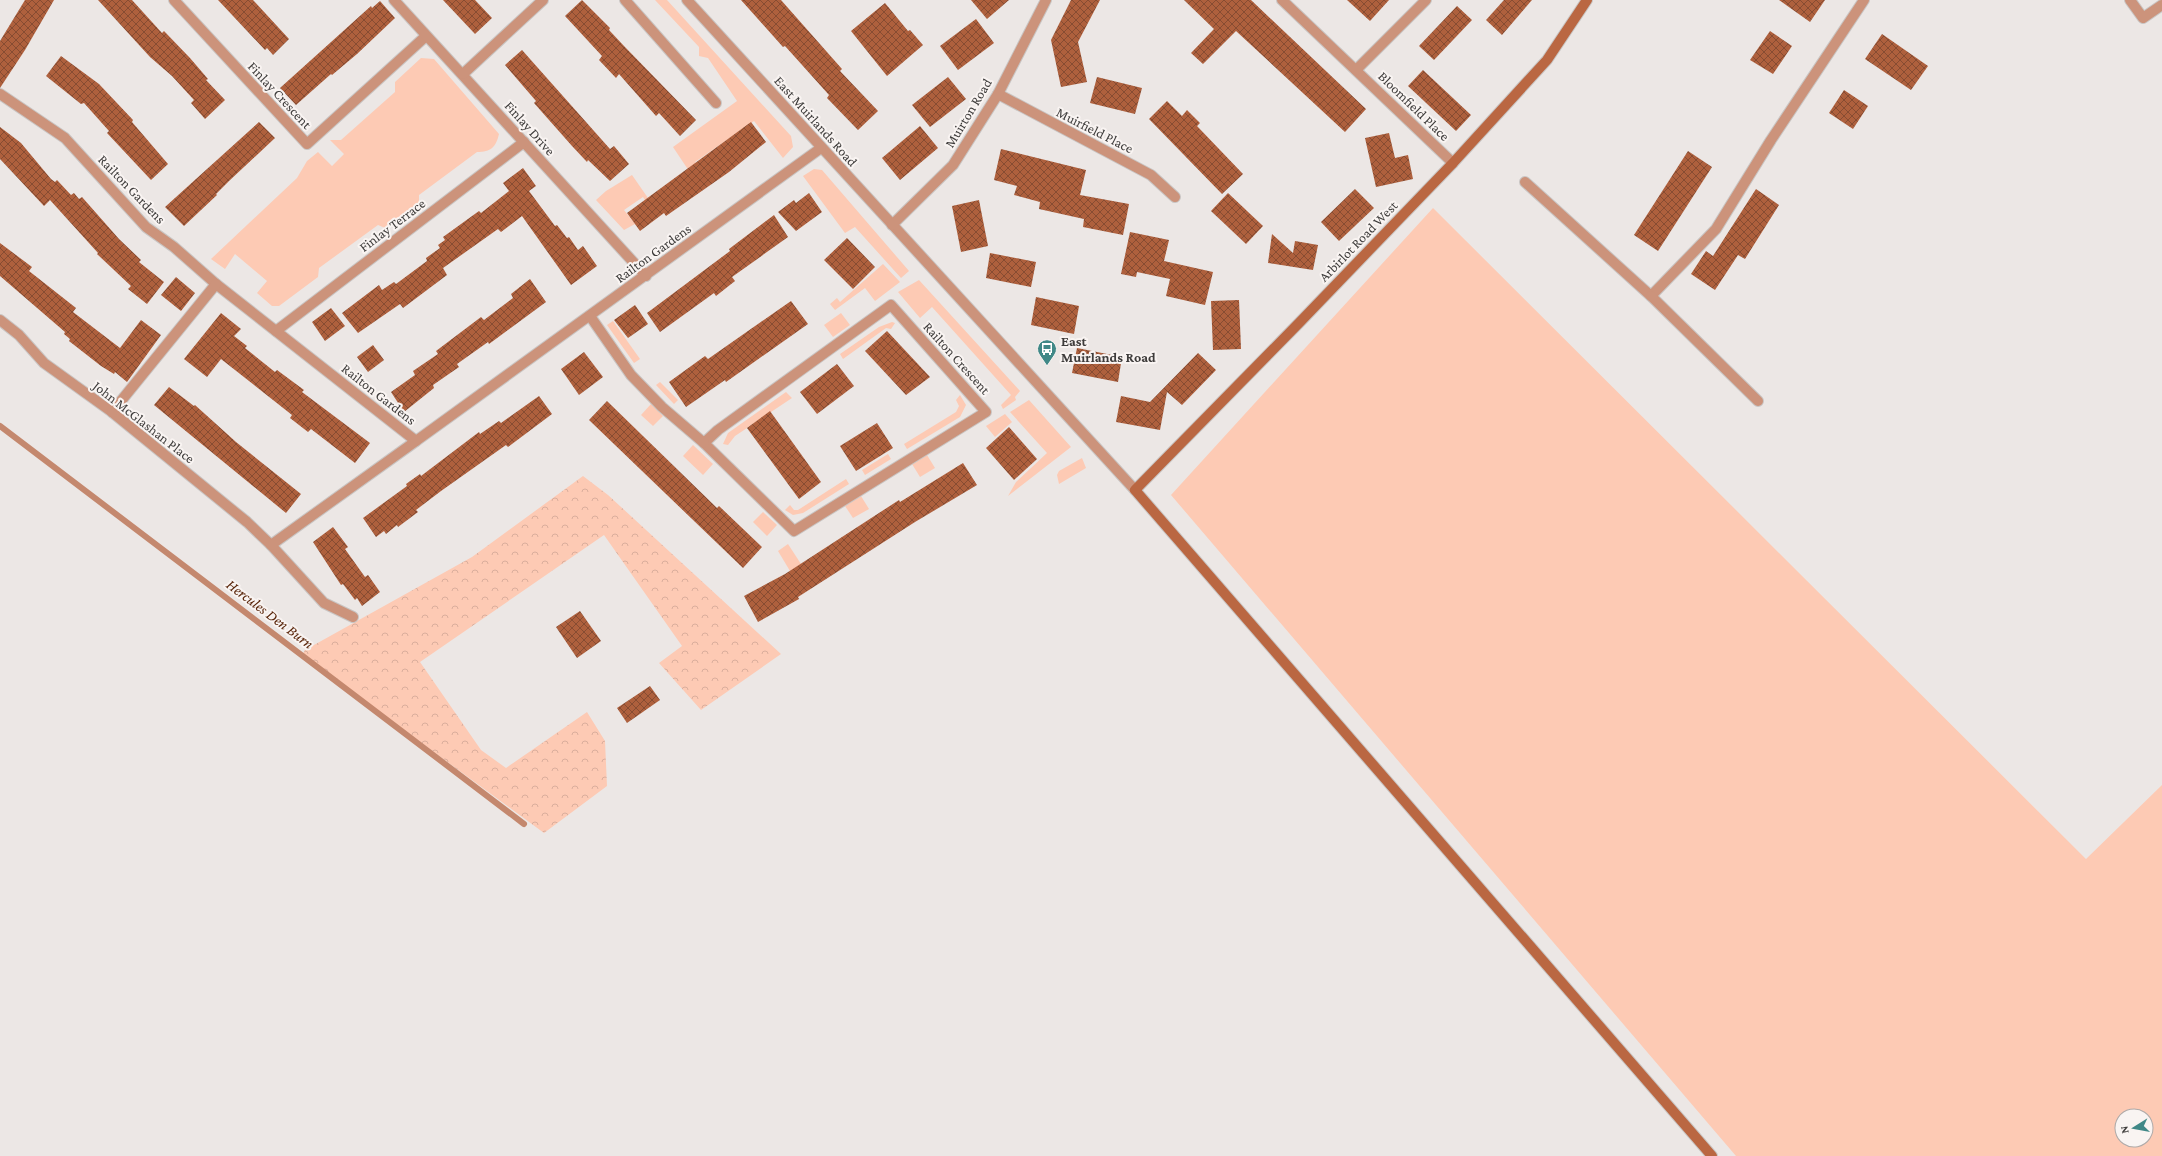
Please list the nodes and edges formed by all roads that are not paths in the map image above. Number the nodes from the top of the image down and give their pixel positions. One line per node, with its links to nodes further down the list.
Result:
1 (174, 0): 13 (street, Finlay Crescent)
2 (394, 0): 13 (street, Finlay Drive)
3 (543, 0): 15 (street)
4 (624, 0): 18 (street)
5 (688, 0): 20 (street, East Muirlands Road)
6 (1046, 0): 17 (street, Muirton Road)
7 (1282, 0): 14 (street, Bloomfield Place)
8 (1426, 0): 14 (street, Bloomfield Place)
9 (1587, 0): 21 (main road, Arbirlot Road West)
10 (1864, 0): 27 (street)
11 (2130, 0): 12 (street)
12 (2162, 5)
13 (426, 36): 15 (street, Finlay Drive)
14 (1356, 70): 21 (street, Bloomfield Place)
15 (462, 74): 19 (street, Finlay Drive)
16 (0, 94): 26 (street, Railton Gardens)
17 (998, 94): 23 (street, Muirfield Place); 24 (street, Muirton Road)
18 (716, 103)
19 (524, 142): 25 (street, Finlay Drive); 30 (street, Finlay Terrace)
20 (821, 148): 24 (street, East Muirlands Road); 25 (street, Railton Gardens)
21 (1453, 163): 35 (main road, Arbirlot Road West)
22 (1525, 182): 27 (street)
23 (1174, 197)
24 (892, 225): 35 (street, East Muirlands Road)
25 (646, 276): 28 (street, Railton Gardens)
26 (216, 284): 30 (street, Railton Gardens); 32 (street)
27 (1651, 296): 31 (street)
28 (590, 316): 33 (street, Railton Gardens); 34 (street, Railton Crescent)
29 (0, 320): 32 (street, John McGlashan Place)
30 (276, 331): 33 (street, Railton Gardens)
31 (1758, 401)
32 (112, 412): 36 (street, John McGlashan Place)
33 (416, 441): 36 (street)
34 (704, 443): 34 (street, Railton Crescent)
35 (1134, 490): 38 (main road)
36 (271, 545): 37 (street, John McGlashan Place)
37 (353, 617)
38 (1712, 1156)

